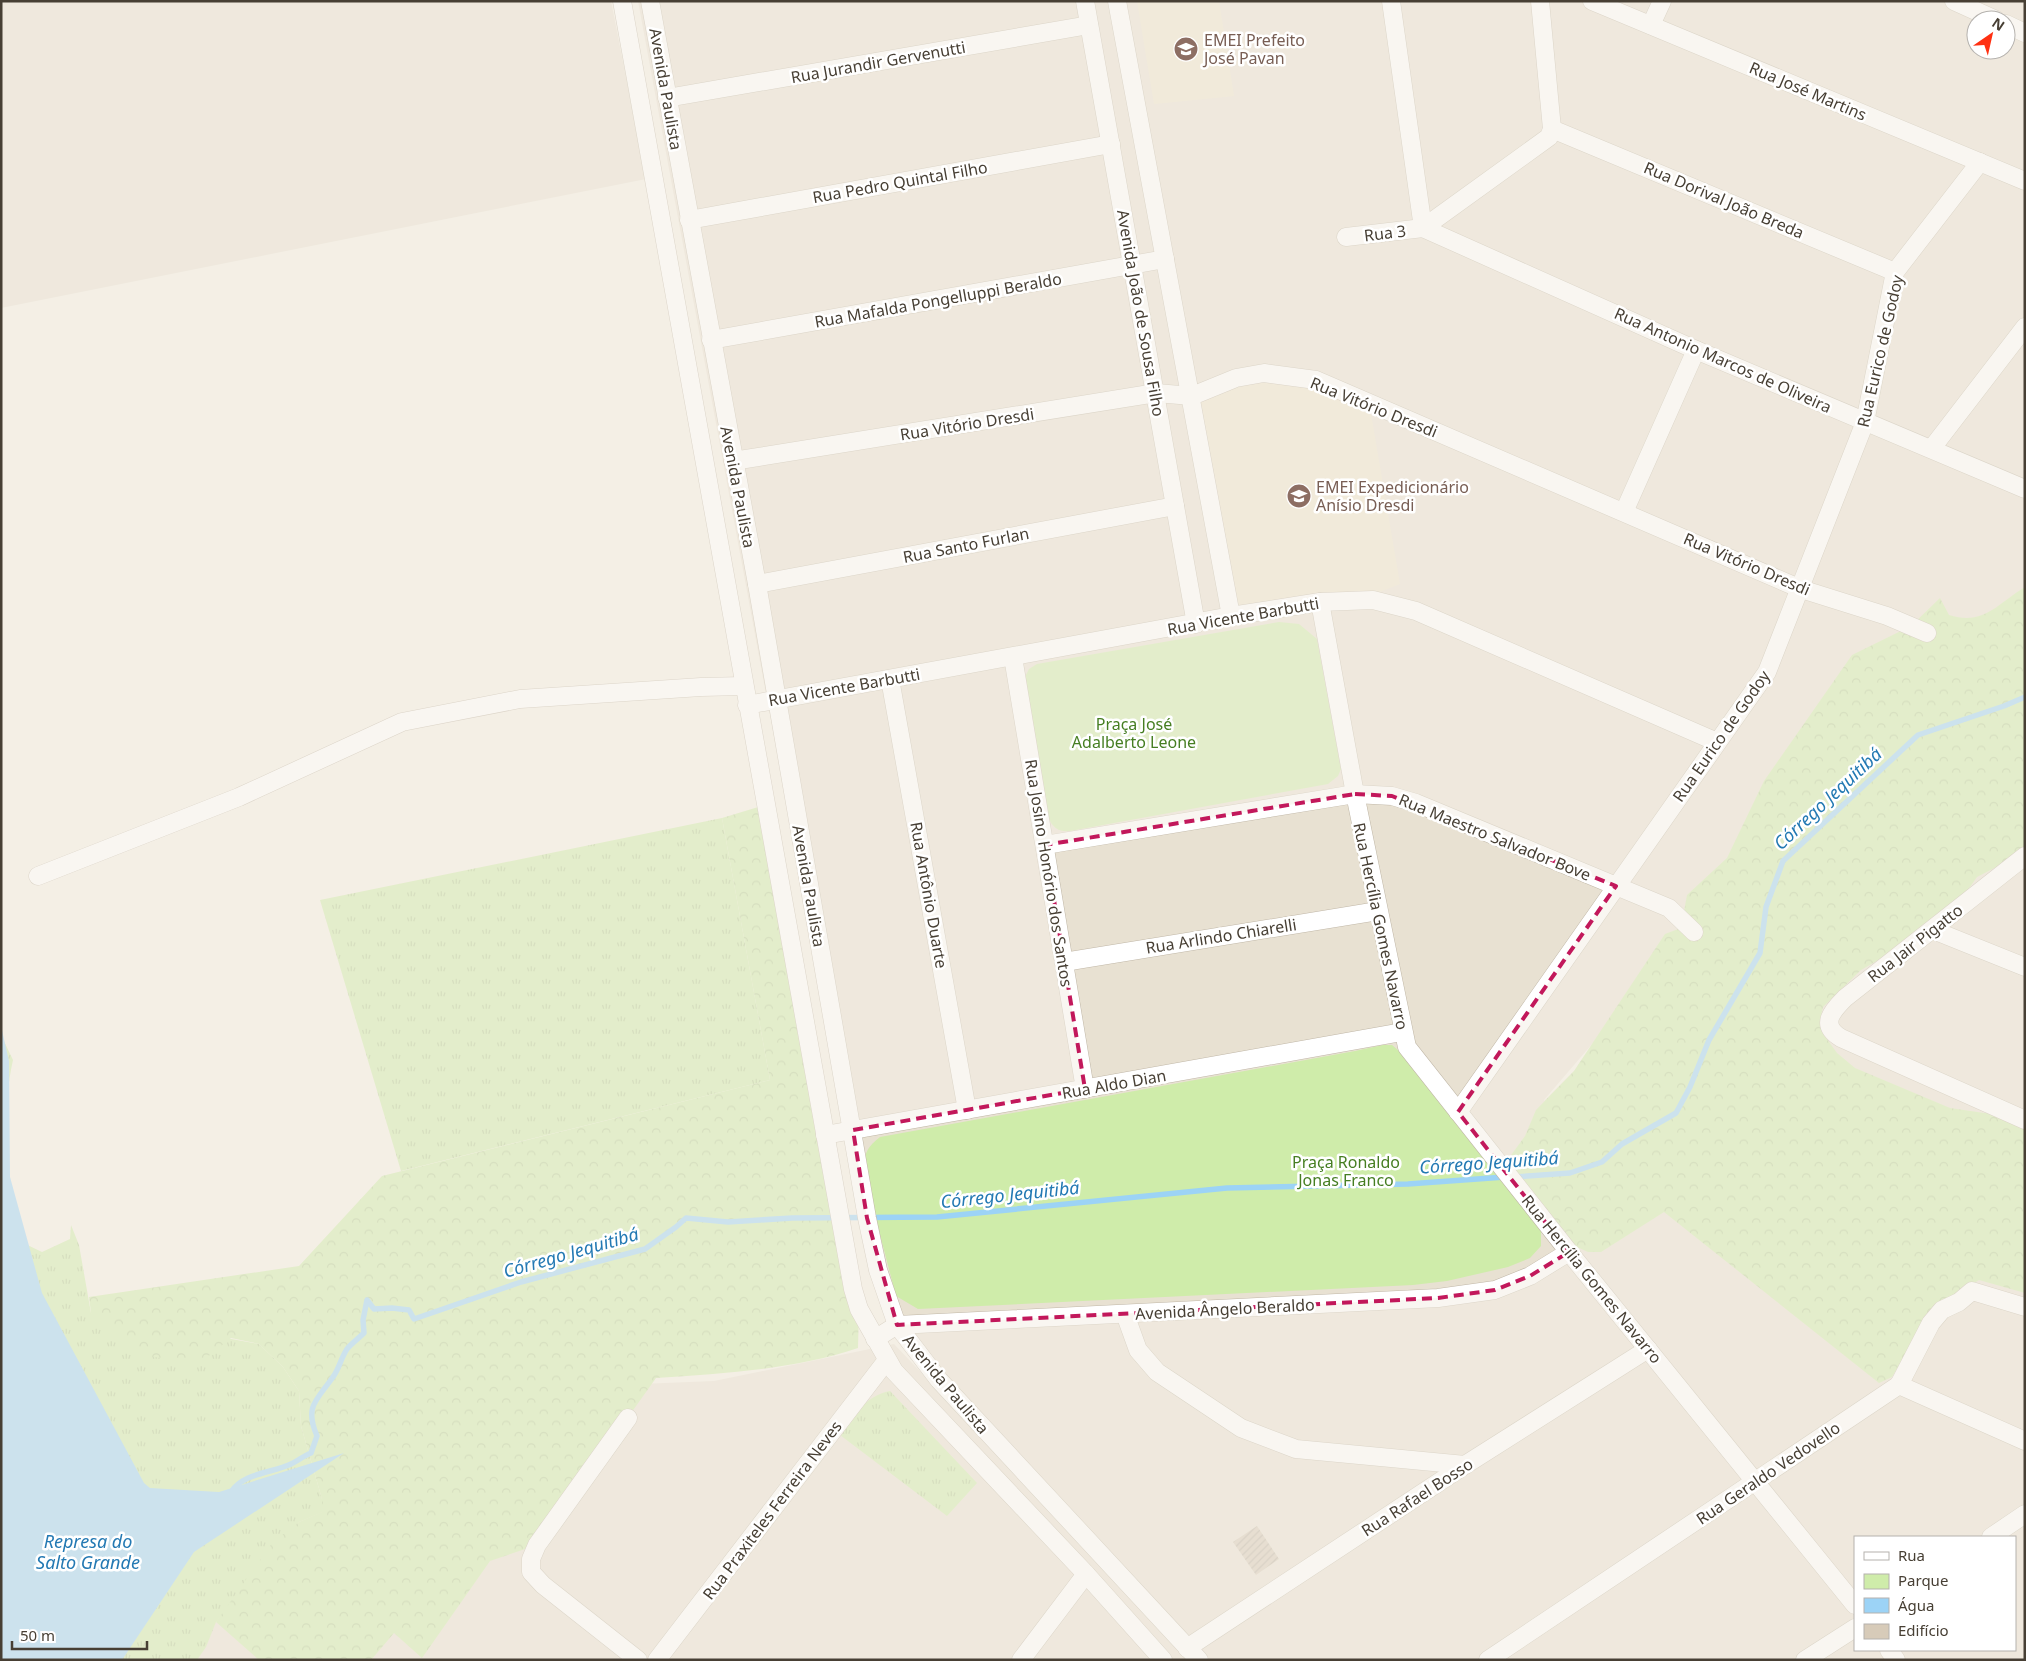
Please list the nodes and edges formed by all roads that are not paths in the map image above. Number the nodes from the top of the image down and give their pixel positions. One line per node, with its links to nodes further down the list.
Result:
1 (622, 1): 43 (street, Avenida Paulista)
2 (650, 1): 13 (street, Avenida Paulista)
3 (1085, 1): 11 (street, Avenida João de Sousa Filho)
4 (1117, 1): 21 (street, Avenida João de Sousa Filho)
5 (1391, 1): 19 (street)
6 (1540, 1): 14 (street)
7 (1592, 1): 12 (street, Rua José Martins)
8 (1662, 1): 12 (street)
9 (1954, 1): 10 (street)
10 (1974, 10)
11 (1090, 25): 13 (street, Rua Jurandir Gervenutti); 15 (street, Avenida João de Sousa Filho)
12 (1650, 26): 16 (street, Rua José Martins)
13 (668, 98): 18 (street, Avenida Paulista)
14 (1552, 129): 19 (street); 23 (street, Rua Dorival João Breda)
15 (1111, 144): 18 (street, Rua Pedro Quintal Filho); 22 (street, Avenida João de Sousa Filho)
16 (1980, 162): 17 (street, Rua José Martins); 23 (street, Rua Eurico de Godoy)
17 (2025, 181)
18 (689, 220): 25 (street, Avenida Paulista)
19 (1423, 228): 20 (street, Rua 3); 26 (street, Rua Antonio Marcos de Oliveira)
20 (1346, 237)
21 (1165, 260): 22 (street, Rua Mafalda Pongelluppi Beraldo); 28 (street, Avenida João de Sousa Filho)
22 (1132, 265): 25 (street, Rua Mafalda Pongelluppi Beraldo); 27 (street, Avenida João de Sousa Filho)
23 (1895, 272): 29 (street, Rua Eurico de Godoy)
24 (2025, 327): 30 (street)
25 (711, 340): 31 (street, Avenida Paulista)
26 (1696, 350): 29 (street, Rua Antonio Marcos de Oliveira); 34 (street)
27 (1156, 393): 28 (street, Rua Vitório Dresdi); 31 (street, Rua Vitório Dresdi); 33 (street, Avenida João de Sousa Filho)
28 (1192, 396): 34 (street, Rua Vitório Dresdi); 38 (street, Avenida João de Sousa Filho)
29 (1865, 422): 30 (street, Rua Antonio Marcos de Oliveira); 36 (street, Rua Eurico de Godoy)
30 (1932, 448): 32 (street, Rua Antonio Marcos de Oliveira)
31 (733, 461): 35 (street, Avenida Paulista)
32 (2025, 489)
33 (1175, 506): 35 (street, Rua Santo Furlan); 39 (street, Avenida João de Sousa Filho)
34 (1624, 512): 36 (street, Rua Vitório Dresdi)
35 (756, 584): 44 (street, Avenida Paulista)
36 (1801, 588): 40 (street, Rua Vitório Dresdi); 46 (street, Rua Eurico de Godoy)
37 (1320, 602): 38 (street, Rua Vicente Barbutti); 46 (street, Rua Vicente Barbutti); 47 (street, Rua Hercília Gomes Navarro)
38 (1231, 616): 39 (street, Rua Vicente Barbutti)
39 (1196, 624): 41 (street, Rua Vicente Barbutti)
40 (1927, 633)
41 (1013, 657): 42 (street, Rua Vicente Barbutti); 48 (street, Rua Josino Honório dos Santos)
42 (890, 679): 44 (street, Rua Vicente Barbutti); 59 (street, Rua Antônio Duarte)
43 (743, 686): 45 (street, Avenida Paulista); 50 (street)
44 (776, 700): 45 (street, Rua Vicente Barbutti); 62 (street, Avenida Paulista)
45 (747, 705): 63 (street, Avenida Paulista)
46 (1717, 742): 51 (street, Rua Eurico de Godoy)
47 (1355, 794): 48 (street, Rua Maestro Salvador Bove); 51 (street, Rua Maestro Salvador Bove); 52 (street, Rua Hercília Gomes Navarro)
48 (1044, 845): 55 (street, Rua Josino Honório dos Santos)
49 (2025, 856): 53 (street, Rua Jair Pigatto)
50 (38, 876)
51 (1616, 886): 54 (street, Rua Maestro Salvador Bove); 60 (street, Rua Eurico de Godoy)
52 (1378, 911): 55 (street, Rua Arlindo Chiarelli); 57 (street, Rua Hercília Gomes Navarro)
53 (1933, 930): 56 (street); 61 (street, Rua Jair Pigatto)
54 (1694, 932)
55 (1064, 962): 58 (street, Rua Josino Honório dos Santos)
56 (2025, 967)
57 (1402, 1032): 58 (street, Rua Aldo Dian); 60 (street, Rua Hercília Gomes Navarro)
58 (1085, 1089): 59 (street, Rua Aldo Dian)
59 (967, 1110): 62 (street, Rua Aldo Dian)
60 (1458, 1112): 64 (street, Rua Hercília Gomes Navarro)
61 (2025, 1120)
62 (853, 1130): 63 (street, Rua Aldo Dian); 67 (street, Avenida Paulista)
63 (825, 1135): 68 (street, Avenida Paulista)
64 (1569, 1252): 66 (street, Avenida Ângelo Beraldo); 69 (street, Rua Hercília Gomes Navarro)
65 (2025, 1307): 71 (street, Rua Geraldo Vedovello)
66 (1125, 1314): 67 (street, Avenida Ângelo Beraldo); 74 (street)
67 (897, 1325): 68 (street, Avenida Ângelo Beraldo); 81 (street, Avenida Paulista)
68 (874, 1339): 70 (street, Avenida Paulista)
69 (1648, 1350): 74 (street, Rua Rafael Bosso); 75 (street, Rua Hercília Gomes Navarro)
70 (887, 1360): 78 (street, Avenida Paulista); 83 (street, Rua Praxiteles Ferreira Neves)
71 (1899, 1385): 73 (street); 75 (street, Rua Geraldo Vedovello)
72 (628, 1418): 82 (street)
73 (2025, 1440)
74 (1465, 1465): 81 (street, Rua Rafael Bosso)
75 (1757, 1482): 79 (street, Rua Hercília Gomes Navarro); 86 (street, Rua Geraldo Vedovello)
76 (2025, 1514): 77 (street)
77 (1992, 1536)
78 (1086, 1574): 84 (street); 85 (street, Avenida Paulista)
79 (1854, 1604)
80 (1854, 1629): 87 (street)
81 (1193, 1654)
82 (638, 1660)
83 (658, 1660)
84 (1021, 1660)
85 (1163, 1660)
86 (1488, 1660)
87 (1805, 1660)

